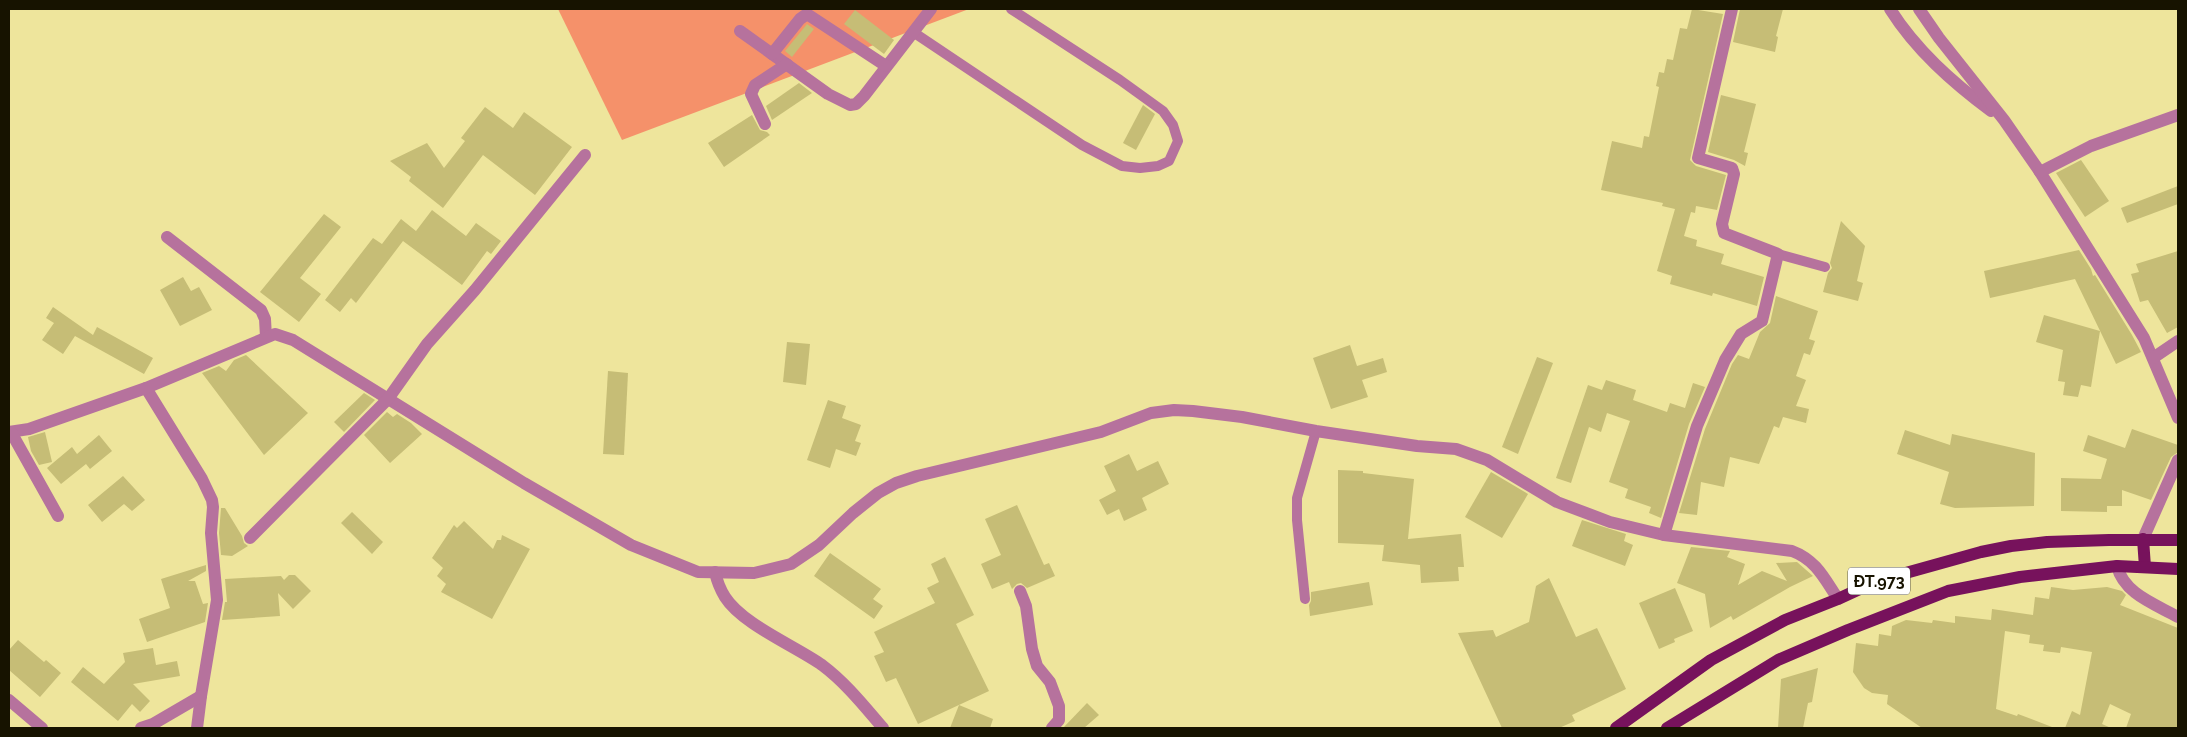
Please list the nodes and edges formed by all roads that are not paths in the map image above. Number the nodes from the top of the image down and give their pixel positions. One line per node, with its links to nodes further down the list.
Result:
1 (931, 9): 7 (street)
2 (1011, 9): 7 (lane)
3 (1732, 9): 17 (street)
4 (1890, 9): 12 (street)
5 (1919, 9): 12 (street)
6 (740, 31): 8 (street)
7 (913, 32): 10 (street)
8 (772, 54): 9 (street); 10 (street)
9 (787, 64): 10 (street); 13 (street)
10 (886, 66)
11 (2178, 115): 15 (street)
12 (2004, 120): 15 (street)
13 (765, 124)
14 (585, 155): 23 (street)
15 (2040, 172): 21 (street)
16 (167, 237): 19 (street)
17 (1778, 254): 18 (lane); 29 (street)
18 (1825, 268)
19 (266, 337): 22 (street); 23 (street)
20 (2178, 342): 21 (street)
21 (2153, 358): 24 (street)
22 (146, 388): 26 (street); 41 (street)
23 (388, 399): 30 (street); 36 (street)
24 (2178, 418)
25 (1316, 431): 29 (street); 36 (street); 38 (lane)
26 (10, 432): 28 (street)
27 (2178, 460): 31 (street)
28 (58, 516)
29 (1664, 535): 39 (street)
30 (250, 538)
31 (2143, 539): 32 (main road, ĐT.973); 34 (main road); 39 (main road, ĐT.973)
32 (2178, 540)
33 (2117, 566): 34 (main road, ĐT.973); 40 (street); 49 (main road, ĐT.973)
34 (2145, 567): 35 (main road, ĐT.973)
35 (2178, 569)
36 (714, 572): 46 (street)
37 (1020, 592): 47 (street)
38 (1306, 599)
39 (1838, 599): 48 (main road, ĐT.973)
40 (2178, 617)
41 (201, 696): 44 (street); 45 (street)
42 (9, 700): 43 (street)
43 (42, 728)
44 (141, 728)
45 (197, 728)
46 (883, 728)
47 (1052, 728)
48 (1616, 728)
49 (1667, 728)

